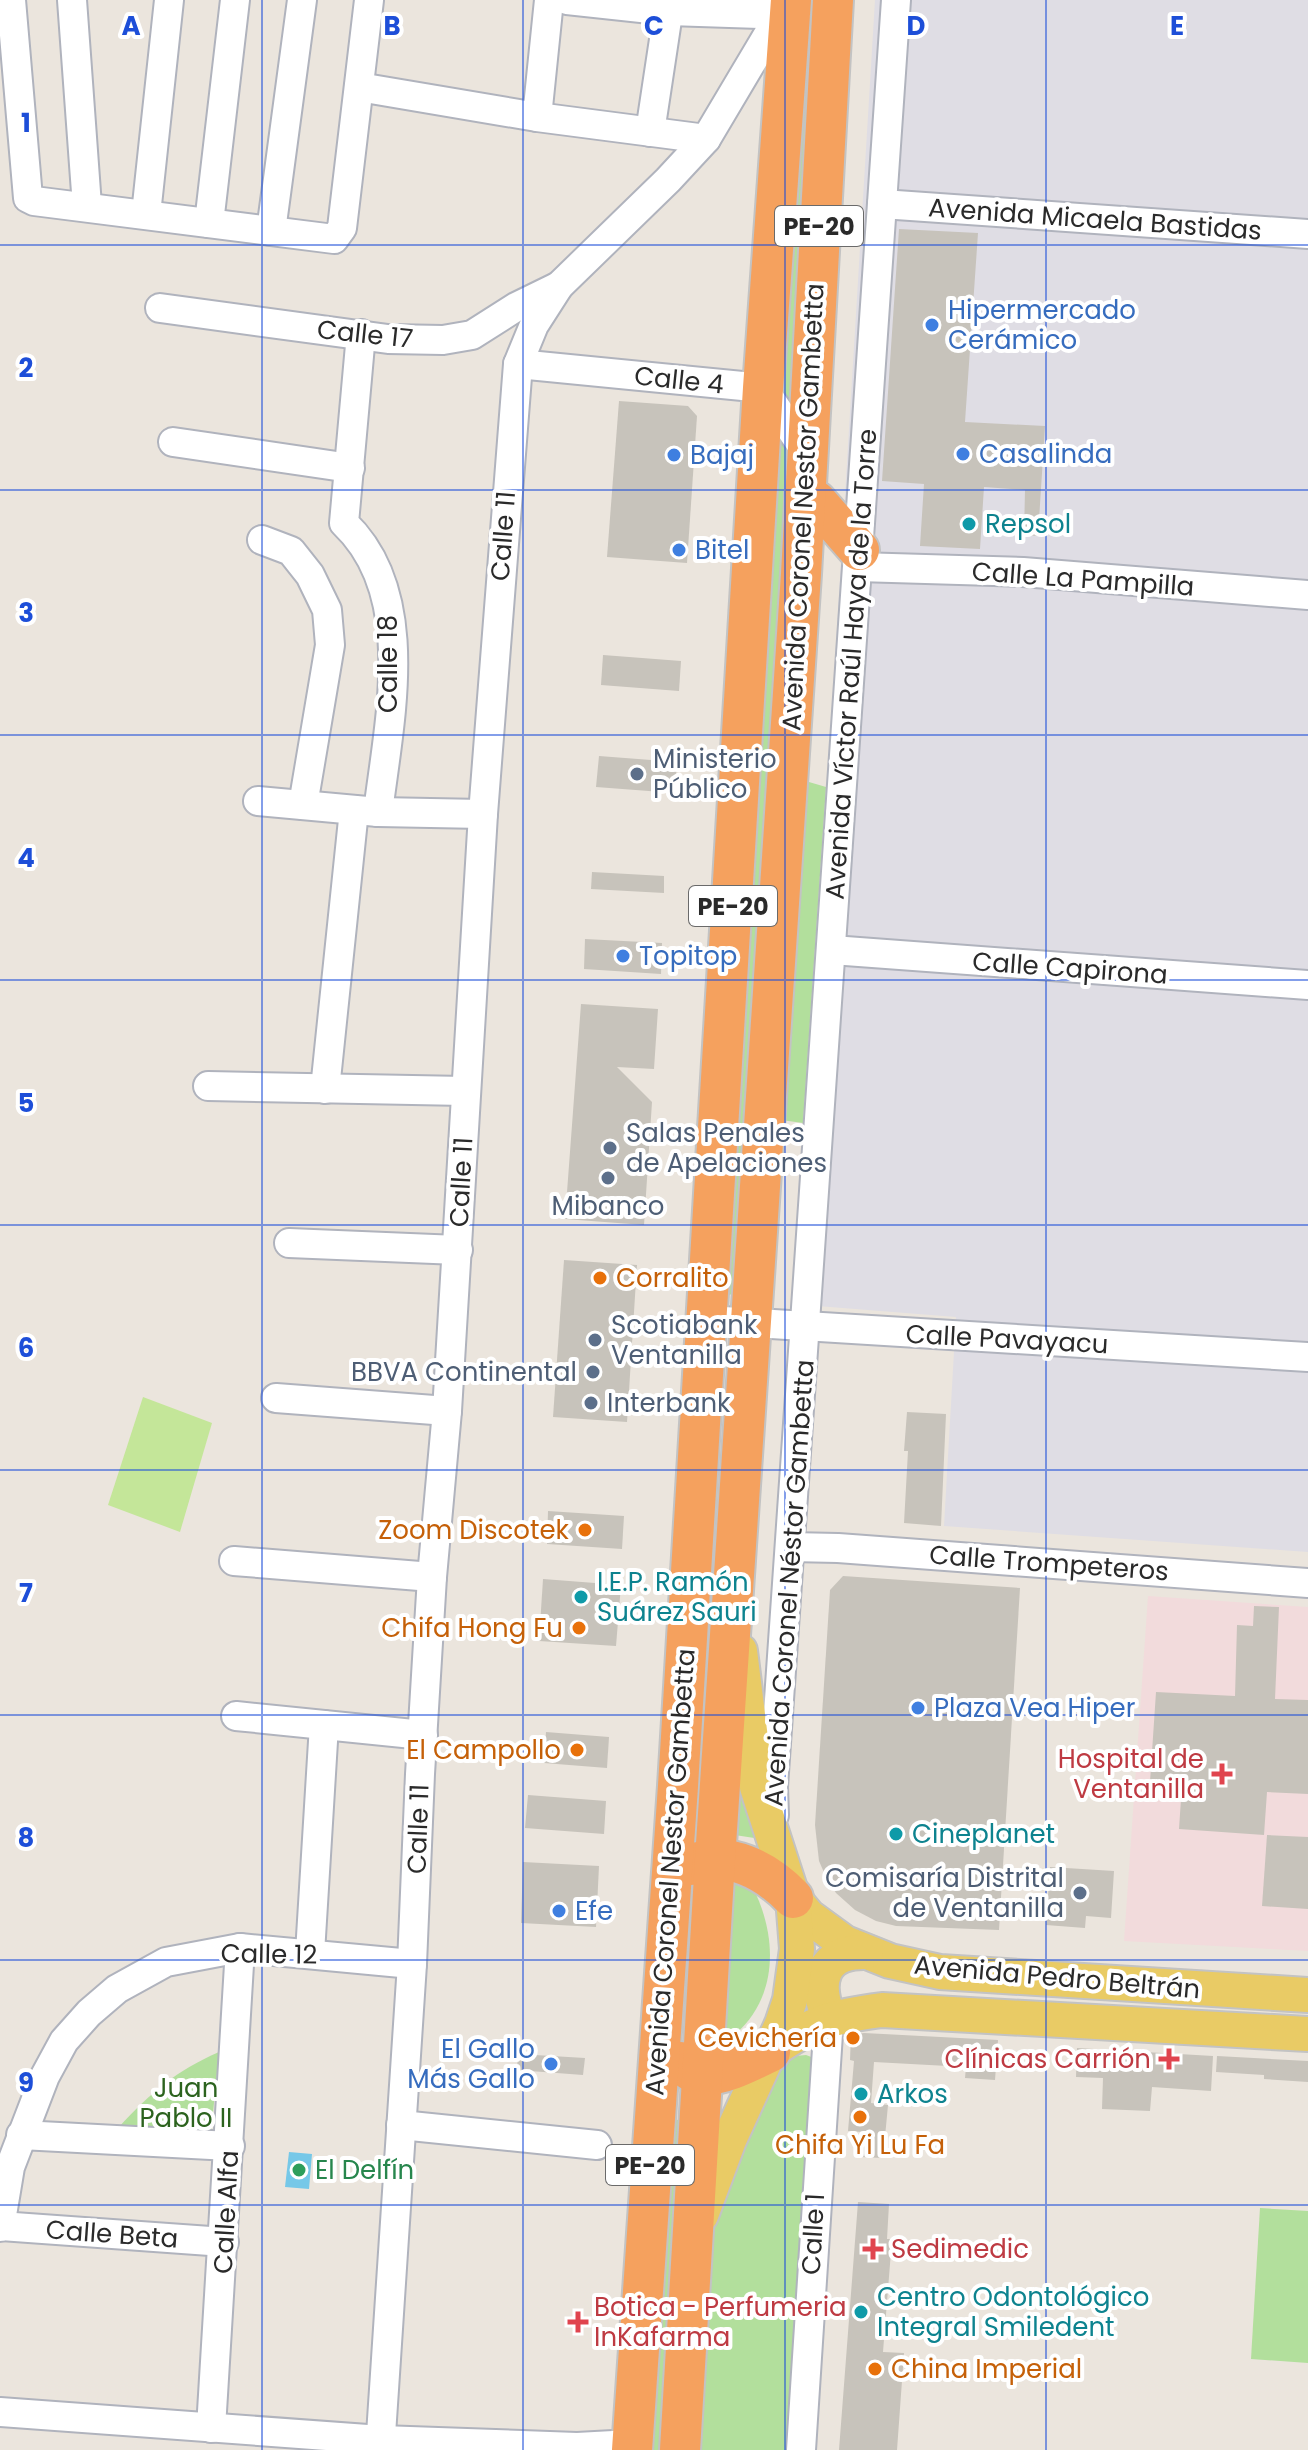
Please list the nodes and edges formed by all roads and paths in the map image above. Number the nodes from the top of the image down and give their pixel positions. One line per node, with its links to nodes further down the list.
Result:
1 (11, 0): 19 (street)
2 (72, 0): 19 (street)
3 (169, 0): 20 (street)
4 (235, 0): 21 (street)
5 (302, 0): 22 (street)
6 (369, 0): 14 (street)
7 (549, 0): 15 (street)
8 (567, 0): 10 (street)
9 (896, 0): 18 (street, Avenida Víctor Raúl Haya de la Torre)
10 (669, 6): 12 (street); 16 (street)
11 (833, 7): 12 (street); 13 (highway, Avenida Coronel Nestor Gambetta / PE-20)
12 (789, 20): 13 (highway); 17 (street, Calle 11); 28 (highway, Avenida Coronel Nestor Gambetta / PE-20)
13 (830, 55): 30 (highway, Avenida Coronel Nestor Gambetta / PE-20)
14 (359, 87): 15 (street); 22 (street)
15 (537, 117): 16 (street)
16 (650, 132): 17 (street)
17 (706, 139): 24 (street, Calle 11)
18 (882, 204): 23 (street, Avenida Micaela Bastidas); 34 (street, Avenida Víctor Raúl Haya de la Torre)
19 (87, 206): 20 (street)
20 (146, 214): 21 (street)
21 (209, 223): 22 (street)
22 (271, 231)
23 (1308, 234)
24 (559, 286): 26 (street, Calle 17); 27 (street, Calle 11)
25 (160, 308): 26 (street, Calle 17)
26 (361, 334): 31 (street, Calle 18)
27 (518, 364): 28 (street, Calle 4); 39 (street, Calle 11)
28 (763, 388): 30 (street); 47 (highway, Avenida Coronel Nestor Gambetta / PE-20)
29 (173, 442): 31 (street)
30 (806, 452): 32 (highway, Avenida Coronel Nestor Gambetta / PE-20)
31 (350, 468): 38 (street, Calle 18)
32 (805, 494): 34 (highway); 48 (highway, Avenida Coronel Nestor Gambetta / PE-20)
33 (262, 540): 37 (street)
34 (858, 558): 35 (street, Calle La Pampilla); 40 (street, Avenida Víctor Raúl Haya de la Torre)
35 (1308, 595)
36 (258, 801): 37 (street)
37 (303, 805): 38 (street)
38 (366, 811): 39 (street); 43 (street, Calle 18)
39 (483, 814): 44 (street, Calle 11)
40 (832, 950): 41 (street, Calle Capirona); 49 (street, Avenida Víctor Raúl Haya de la Torre)
41 (1308, 985)
42 (208, 1086): 43 (street)
43 (325, 1089): 44 (street)
44 (465, 1091): 46 (street, Calle 11)
45 (289, 1243): 46 (street)
46 (458, 1250): 52 (street, Calle 11)
47 (707, 1320): 48 (street, Calle Pavayacu); 63 (highway, Avenida Coronel Nestor Gambetta / PE-20)
48 (751, 1324): 49 (street, Calle Pavayacu); 57 (highway, Avenida Coronel Nestor Gambetta / PE-20)
49 (806, 1328): 50 (street, Calle Pavayacu); 53 (street, Avenida Coronel Néstor Gambetta)
50 (1308, 1357)
51 (276, 1398): 52 (street)
52 (447, 1411): 55 (street, Calle 11)
53 (790, 1547): 56 (street, Calle Trompeteros); 61 (street, Avenida Coronel Néstor Gambetta)
54 (234, 1561): 55 (street)
55 (432, 1577): 60 (street, Calle 11)
56 (1308, 1583)
57 (733, 1603): 61 (main road, Avenida Pedro Beltrán); 62 (highway, Avenida Coronel Nestor Gambetta / PE-20)
58 (236, 1716): 59 (street)
59 (324, 1725): 60 (street); 67 (street)
60 (423, 1735): 68 (street, Calle 11)
61 (775, 1839): 64 (main road, Avenida Pedro Beltrán)
62 (715, 1859): 63 (highway); 64 (highway); 73 (highway, Avenida Coronel Nestor Gambetta / PE-20)
63 (670, 1897): 73 (highway); 85 (highway, Avenida Coronel Nestor Gambetta / PE-20)
64 (793, 1898): 66 (main road, Avenida Pedro Beltrán); 72 (main road)
65 (240, 1948): 67 (street, Calle 12); 75 (street, Calle 12); 77 (street, Calle Alfa)
66 (866, 1952): 69 (main road, Avenida Pedro Beltrán); 70 (main road)
67 (310, 1953): 68 (street, Calle 12)
68 (412, 1964): 74 (street, Calle 11)
69 (1308, 1995)
70 (829, 2018): 71 (main road, Avenida Pedro Beltrán); 72 (main road, Avenida Pedro Beltrán); 87 (street, Calle 1)
71 (1308, 2034)
72 (770, 2052): 73 (highway); 80 (main road)
73 (703, 2075): 80 (highway, Avenida Coronel Nestor Gambetta / PE-20)
74 (401, 2125): 76 (street); 84 (street, Calle 11)
75 (21, 2135): 77 (street); 78 (street, Calle 12)
76 (597, 2145)
77 (230, 2146): 81 (street, Calle Alfa)
78 (5, 2166): 79 (street, Calle 12)
79 (0, 2226): 81 (street, Calle Beta)
80 (694, 2234): 86 (highway, Avenida Coronel Nestor Gambetta / PE-20)
81 (224, 2242): 83 (street, Calle Alfa)
82 (0, 2412): 83 (street)
83 (211, 2428): 84 (street)
84 (380, 2445): 85 (street)
85 (632, 2447)
86 (680, 2450)
87 (801, 2450)

